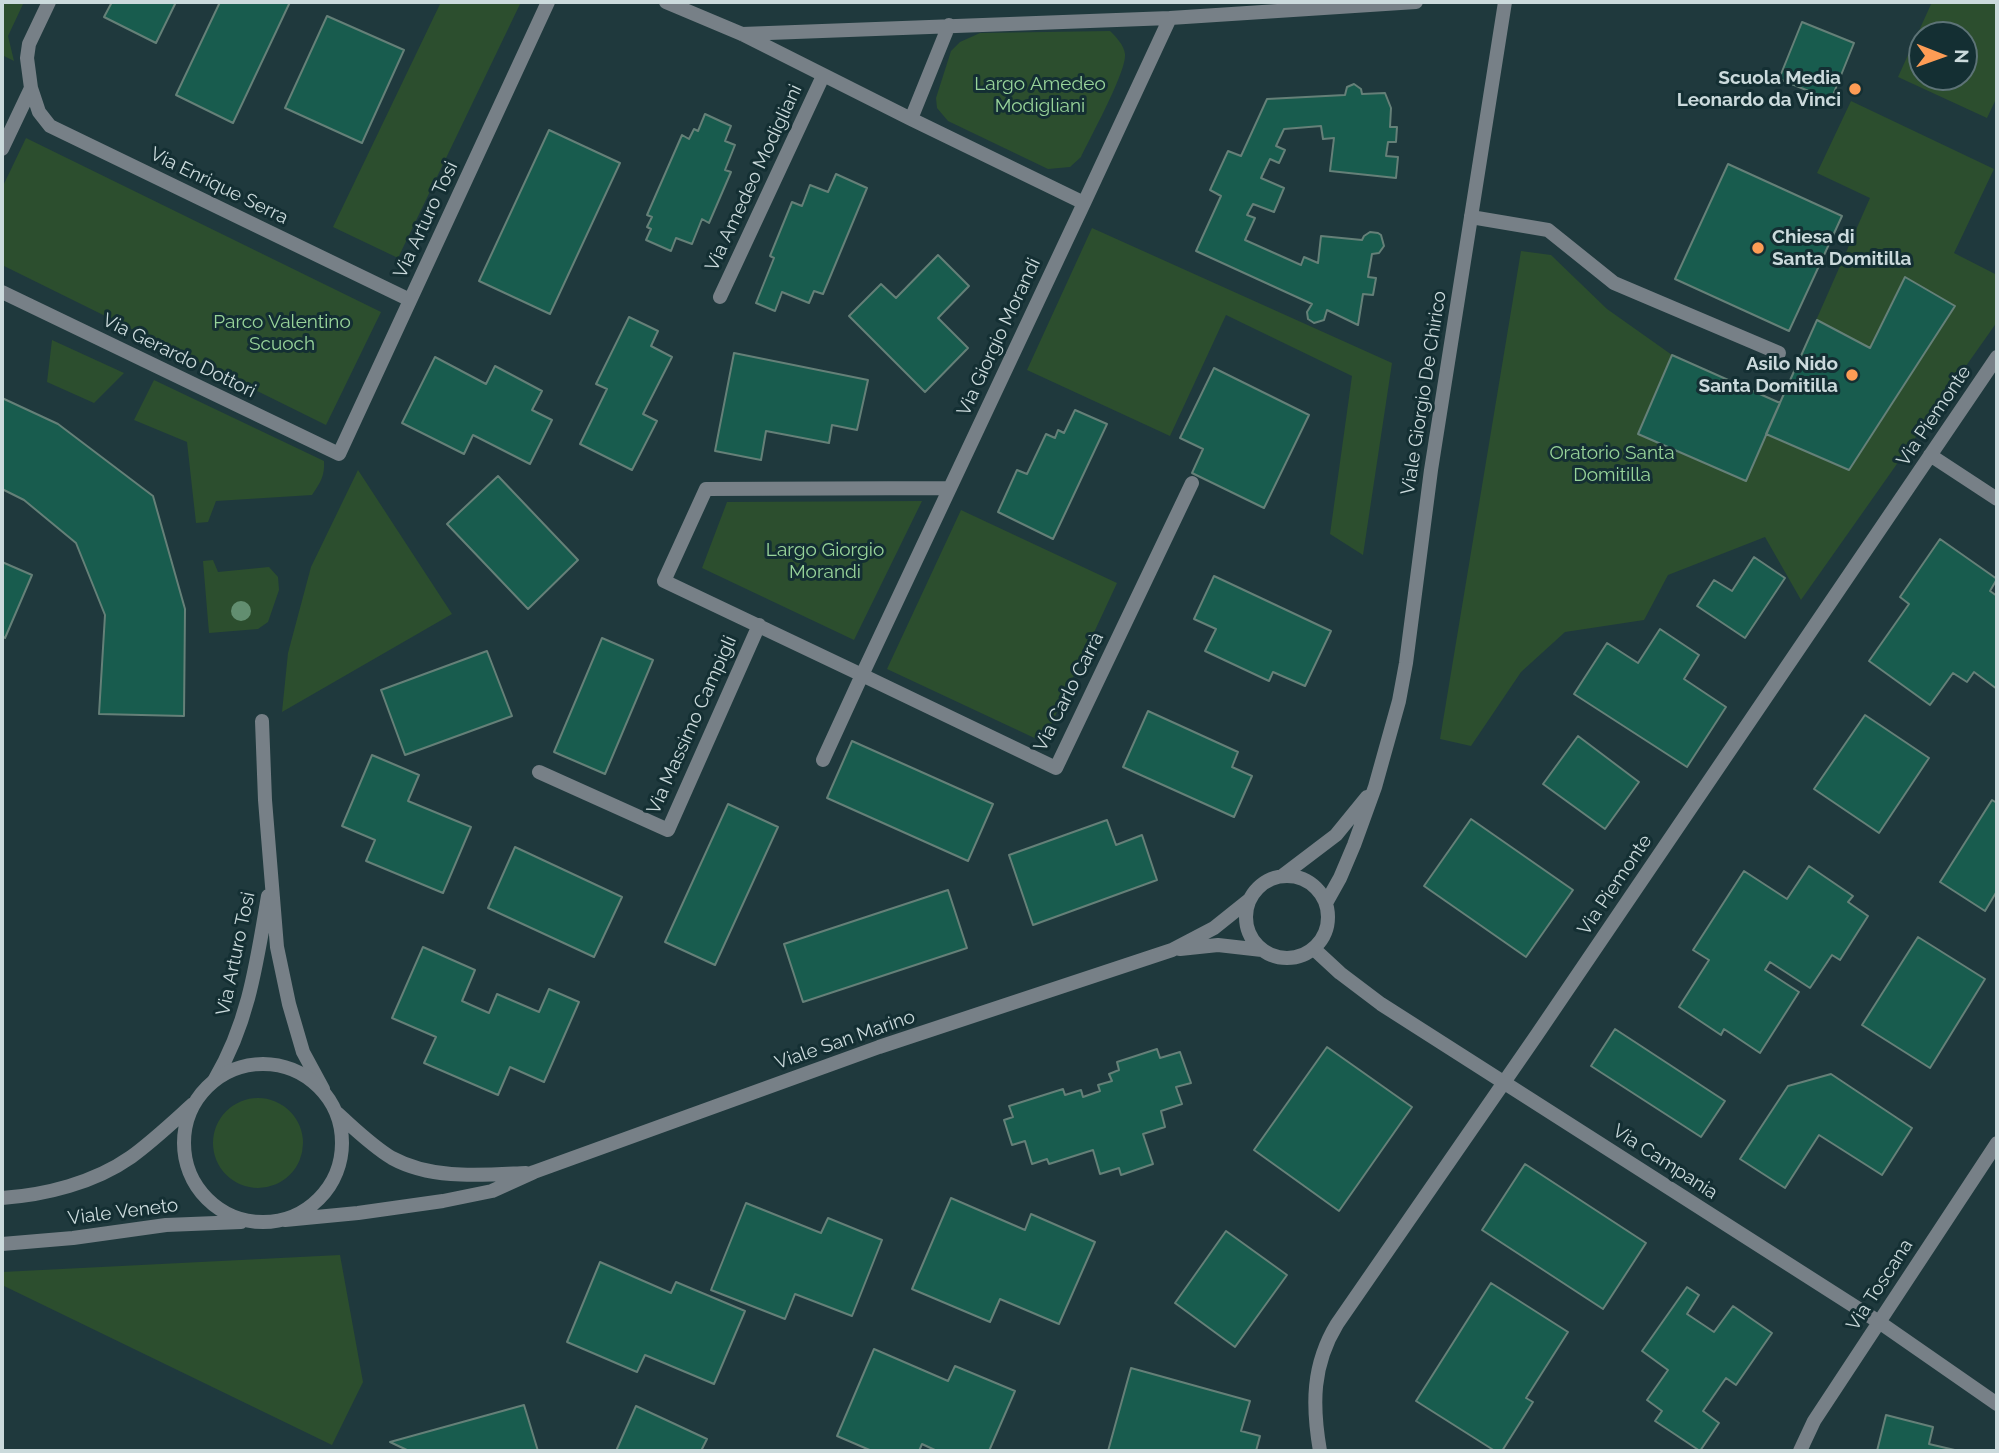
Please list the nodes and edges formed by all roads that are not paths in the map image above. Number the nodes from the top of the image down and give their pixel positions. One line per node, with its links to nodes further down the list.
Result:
1 (49, 2): 10 (street)
2 (548, 2): 17 (street, Via Arturo Tosi)
3 (666, 2): 8 (street)
4 (1416, 2): 6 (street)
5 (1505, 2): 14 (street, Viale Giorgio De Chirico)
6 (1170, 18): 7 (street); 13 (street)
7 (949, 26): 8 (street); 11 (street)
8 (742, 34): 9 (street)
9 (823, 76): 11 (street); 16 (street, Via Amedeo Modigliani)
10 (31, 88): 12 (street); 17 (street, Via Enrique Serra)
11 (911, 120): 13 (street)
12 (2, 149)
13 (1084, 203): 23 (street, Via Giorgio Morandi)
14 (1471, 217): 18 (street); 30 (street, Viale Giorgio De Chirico)
15 (2, 292): 20 (street, Via Gerardo Dottori)
16 (720, 297)
17 (410, 300): 20 (street, Via Arturo Tosi)
18 (1779, 353)
19 (1997, 357): 21 (street, Via Piemonte)
20 (339, 454)
21 (1930, 455): 24 (street); 39 (street, Via Piemonte)
22 (1192, 483): 26 (street, Via Carlo Carrà)
23 (950, 488): 25 (street); 26 (street)
24 (1997, 499)
25 (759, 625): 26 (street); 29 (street, Via Massimo Campigli)
26 (862, 675): 28 (street)
27 (262, 721): 31 (street, Via Arturo Tosi)
28 (823, 760)
29 (539, 772)
30 (1375, 788): 32 (street, Viale Giorgio De Chirico); 34 (street, Viale Giorgio De Chirico)
31 (272, 874): 38 (street, Via Arturo Tosi); 40 (street, Via Arturo Tosi)
32 (1282, 876): 33 (street); 34 (street)
33 (1249, 900): 36 (street, Viale San Marino); 37 (street)
34 (1326, 903): 35 (street)
35 (1314, 949): 37 (street); 39 (street, Via Campania)
36 (1171, 950): 37 (street, Viale San Marino); 44 (street, Viale San Marino)
37 (1262, 950)
38 (215, 1079): 40 (street); 41 (street)
39 (1504, 1082): 49 (street, Via Campania); 51 (street, Via Piemonte)
40 (323, 1089): 42 (street)
41 (193, 1104): 45 (street, Viale Veneto); 47 (street)
42 (337, 1113): 44 (street, Viale San Marino); 46 (street)
43 (1997, 1143): 49 (street, Via Toscana)
44 (534, 1172): 46 (street, Viale San Marino)
45 (2, 1198)
46 (285, 1220): 47 (street)
47 (249, 1221): 48 (street, Viale Veneto)
48 (2, 1244)
49 (1879, 1322): 50 (street, Via Campania); 52 (street, Via Toscana)
50 (1997, 1404)
51 (1320, 1451)
52 (1800, 1451)

